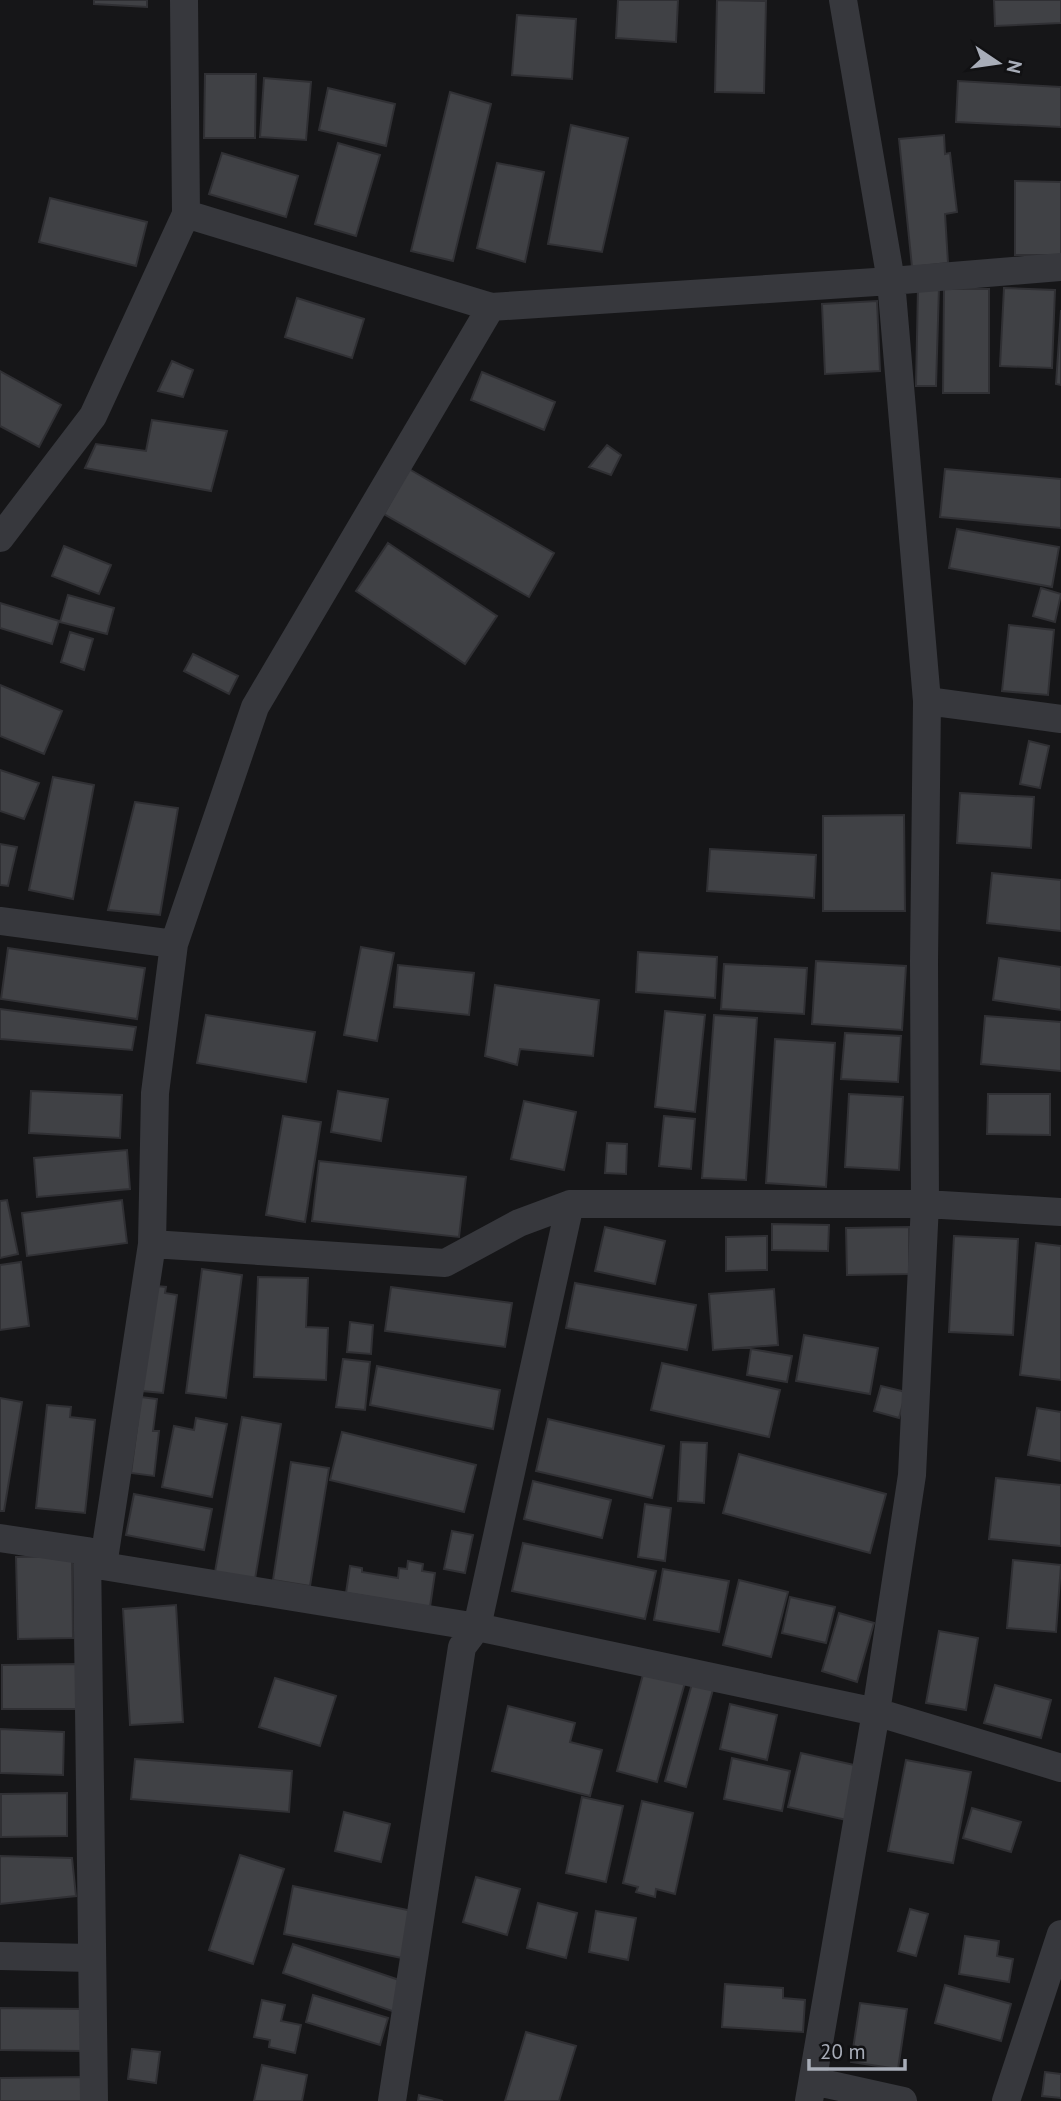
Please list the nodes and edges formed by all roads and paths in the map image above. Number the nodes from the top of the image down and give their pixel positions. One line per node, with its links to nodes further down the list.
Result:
1 (184, 0): 3 (street)
2 (842, 0): 5 (street)
3 (186, 214): 6 (street); 7 (street)
4 (1061, 267): 5 (street)
5 (891, 281): 6 (street); 8 (street)
6 (491, 307): 11 (street)
7 (0, 538)
8 (928, 701): 9 (street); 12 (street)
9 (1061, 719)
10 (0, 921): 11 (street)
11 (174, 944): 15 (street)
12 (925, 1204): 13 (street); 14 (street); 19 (street)
13 (570, 1205): 15 (street); 18 (street)
14 (1061, 1212)
15 (152, 1244): 17 (street)
16 (0, 1538): 17 (street)
17 (95, 1558): 18 (street); 23 (street)
18 (477, 1627): 19 (street); 26 (street)
19 (876, 1712): 20 (street); 24 (street)
20 (1061, 1768)
21 (1061, 1934): 28 (street)
22 (0, 1956): 23 (street)
23 (91, 1958): 25 (street)
24 (811, 2091): 27 (street)
25 (94, 2101)
26 (392, 2101)
27 (903, 2101)
28 (1006, 2101)

